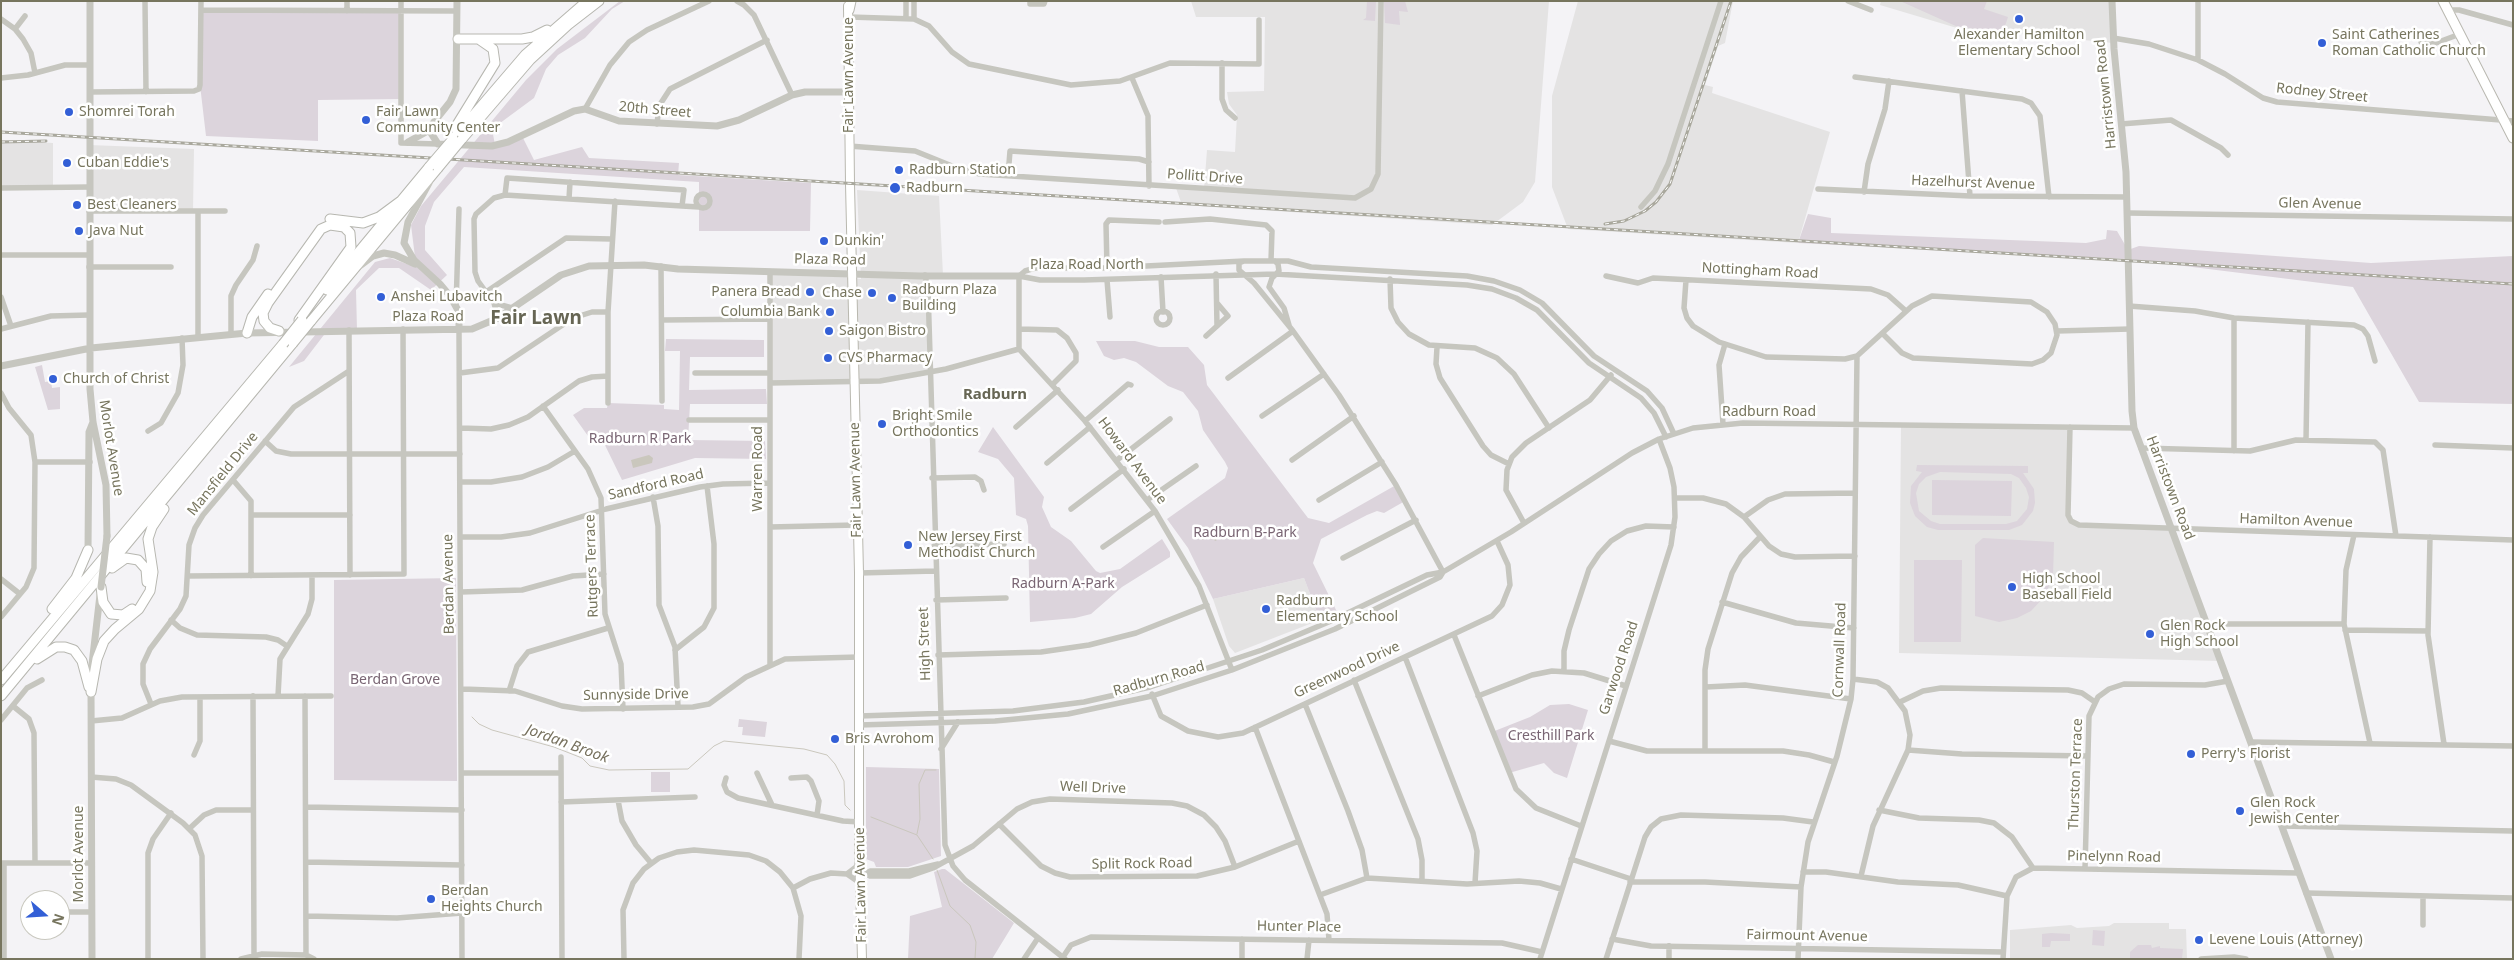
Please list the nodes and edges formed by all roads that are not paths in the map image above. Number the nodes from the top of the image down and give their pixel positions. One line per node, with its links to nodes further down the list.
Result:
1 (90, 1): 45 (street, Morlot Avenue)
2 (145, 1): 53 (street)
3 (201, 1): 24 (street)
4 (347, 1): 27 (street)
5 (401, 1): 28 (street)
6 (457, 1): 29 (street)
7 (587, 1): 23 (main road)
8 (599, 1): 62 (main road)
9 (709, 1): 56 (street)
10 (737, 1): 21 (street)
11 (906, 1): 31 (street)
12 (914, 1): 33 (street)
13 (1030, 1): 14 (street)
14 (1044, 1)
15 (1381, 1): 72 (street, Pollitt Drive)
16 (1720, 1): 86 (street)
17 (1848, 1): 25 (street)
18 (2112, 1): 40 (street, Harristown Road)
19 (2198, 1): 43 (street)
20 (2443, 1): 26 (main road)
21 (745, 3): 41 (street)
22 (849, 7): 31 (street); 54 (main road, Fair Lawn Avenue)
23 (578, 8): 39 (main road); 62 (main road)
24 (201, 10): 27 (street); 53 (street)
25 (1871, 10)
26 (2448, 10): 35 (street); 37 (main road)
27 (347, 11): 28 (street)
28 (401, 11): 29 (street); 64 (street)
29 (457, 11): 38 (street)
30 (25, 16): 36 (street)
31 (906, 17): 33 (street)
32 (1, 19): 36 (street)
33 (914, 19): 49 (street)
34 (1259, 20): 44 (street)
35 (2513, 25)
36 (15, 28): 46 (street)
37 (2460, 34): 42 (street); 58 (main road)
38 (458, 38): 39 (main road); 61 (street)
39 (472, 38): 62 (main road)
40 (2113, 38): 43 (street, Rodney Street); 60 (street, Harristown Road)
41 (767, 40): 55 (street); 59 (street)
42 (2422, 42)
43 (2198, 60): 58 (street, Rodney Street)
44 (1222, 63): 49 (street); 57 (street)
45 (90, 65): 46 (street); 52 (street, Morlot Avenue)
46 (35, 73): 48 (street)
47 (1855, 77): 50 (street)
48 (1, 78)
49 (1132, 78): 68 (street)
50 (1889, 81): 51 (street); 76 (street)
51 (1962, 91): 78 (street); 79 (street)
52 (90, 92): 53 (street); 73 (street, Morlot Avenue)
53 (146, 92)
54 (849, 92): 55 (street, 20th Street); 66 (main road, Fair Lawn Avenue)
55 (792, 94): 59 (street, 20th Street)
56 (585, 109): 59 (street, 20th Street); 65 (street)
57 (1235, 118)
58 (2508, 120): 63 (main road)
59 (657, 124)
60 (2121, 124): 67 (street); 80 (street, Harristown Road)
61 (432, 125): 64 (street); 65 (street)
62 (455, 138): 65 (main road, bridge); 69 (main road, bridge)
63 (2513, 138)
64 (405, 142): 65 (street)
65 (441, 146): 69 (main road, bridge)
66 (849, 146): 70 (street, Pollitt Drive); 113 (main road, Fair Lawn Avenue)
67 (2228, 155)
68 (1149, 162): 70 (street); 72 (street)
69 (433, 168): 82 (main road); 103 (street); 112 (main road)
70 (1008, 176): 72 (street, Pollitt Drive)
71 (570, 182): 77 (street); 81 (street); 84 (street)
72 (1149, 186)
73 (89, 187): 74 (street); 88 (street, Morlot Avenue)
74 (1, 188)
75 (1818, 189): 76 (street, Hazelhurst Avenue)
76 (1864, 192): 78 (street, Hazelhurst Avenue)
77 (505, 195): 81 (street); 130 (street)
78 (1970, 196): 79 (street, Hazelhurst Avenue)
79 (2049, 197): 80 (street, Hazelhurst Avenue)
80 (2127, 197): 91 (street, Harristown Road)
81 (569, 199): 83 (street)
82 (402, 200): 147 (main road); 160 (main road)
83 (615, 201): 84 (street); 93 (street)
84 (682, 206): 85 (street)
85 (699, 207)
86 (1641, 207)
87 (458, 209): 136 (street, Berdan Avenue)
88 (89, 211): 89 (street); 96 (street, Morlot Avenue)
89 (198, 211): 90 (street); 164 (street)
90 (225, 211)
91 (2128, 213): 92 (street, Glen Avenue); 135 (street, Harristown Road)
92 (2513, 219)
93 (611, 239): 101 (street); 130 (street)
94 (257, 246): 161 (street)
95 (1, 255): 96 (street)
96 (89, 255): 107 (street, Morlot Avenue)
97 (1244, 260): 98 (street, Plaza Road North); 99 (street, Plaza Road North); 115 (street)
98 (1273, 261): 109 (street); 111 (street, Plaza Road North); 116 (street)
99 (1198, 262): 100 (street, Plaza Road North); 118 (street)
100 (1182, 263): 102 (street, Plaza Road North); 120 (street)
101 (610, 265): 104 (street, Plaza Road); 137 (street, Plaza Road); 139 (street)
102 (1139, 265): 106 (street, Plaza Road North); 123 (street)
103 (420, 266): 112 (street); 136 (street)
104 (661, 266): 110 (street, Plaza Road); 146 (street)
105 (172, 267): 107 (street)
106 (1124, 267): 109 (street, Plaza Road North); 124 (street)
107 (89, 268): 141 (street, Morlot Avenue)
108 (1088, 268): 109 (street, Plaza Road North); 119 (street, Plaza Road North); 125 (street)
109 (1107, 268)
110 (770, 272): 113 (street, Plaza Road); 145 (street, Warren Road)
111 (1390, 272): 127 (street); 129 (street, Plaza Road North)
112 (350, 273): 147 (main road)
113 (852, 273): 117 (street, Plaza Road); 185 (main road, Fair Lawn Avenue)
114 (1216, 274): 115 (street, Plaza Road North); 118 (street, Plaza Road North); 133 (street)
115 (1242, 274): 116 (street, Plaza Road North); 158 (street)
116 (1275, 274): 127 (street, Plaza Road North); 158 (street)
117 (925, 275): 119 (street, Plaza Road); 179 (street, High Street)
118 (1199, 275): 120 (street, Plaza Road North)
119 (1018, 276): 125 (street, Plaza Road North); 152 (street)
120 (1182, 276): 122 (street, Plaza Road North)
121 (1606, 276): 128 (street, Nottingham Road)
122 (1161, 277): 123 (street, Plaza Road North); 140 (street)
123 (1140, 278): 124 (street, Plaza Road North)
124 (1125, 279): 126 (street, Plaza Road North)
125 (1088, 280): 126 (street, Plaza Road North)
126 (1107, 280): 142 (street)
127 (1390, 280): 132 (street, Plaza Road North); 168 (street)
128 (1686, 280): 138 (street, Nottingham Road); 167 (street)
129 (1520, 290): 132 (street); 174 (street, Plaza Road North)
130 (486, 292): 134 (street)
131 (1, 297): 149 (street)
132 (1516, 298): 182 (street, Plaza Road North)
133 (1217, 302): 150 (street); 150 (street)
134 (494, 303): 137 (street); 143 (street)
135 (2129, 306): 144 (street); 153 (street, Harristown Road)
136 (456, 307): 156 (street, Berdan Avenue)
137 (512, 308): 143 (street, Plaza Road)
138 (1906, 311): 159 (street); 162 (street)
139 (608, 312): 176 (street); 181 (street)
140 (1163, 312)
141 (89, 315): 149 (street); 169 (street, Morlot Avenue)
142 (1110, 317)
143 (498, 318): 156 (street, Plaza Road)
144 (2234, 318): 148 (street); 219 (street)
145 (770, 319): 146 (street); 178 (street, Warren Road)
146 (662, 320): 190 (street)
147 (304, 321): 157 (main road); 166 (main road, bridge); 304 (main road, bridge)
148 (2308, 322): 172 (street); 213 (street)
149 (10, 326): 151 (street)
150 (1217, 326): 163 (street)
151 (1, 329)
152 (1019, 329): 170 (street); 186 (street)
153 (2130, 329): 159 (street); 208 (street, Harristown Road)
154 (349, 330): 155 (street, Plaza Road); 157 (street, Plaza Road); 175 (street)
155 (403, 330): 156 (street, Plaza Road); 221 (street)
156 (459, 330): 176 (street, Berdan Avenue)
157 (279, 331): 160 (street, Plaza Road)
158 (1293, 331): 180 (street); 183 (street)
159 (2056, 331): 162 (street)
160 (247, 333): 161 (street, Plaza Road)
161 (231, 334): 164 (street, Plaza Road)
162 (1883, 334): 171 (street)
163 (1206, 336)
164 (198, 337): 165 (street, Plaza Road)
165 (182, 338): 169 (street, Plaza Road); 209 (street)
166 (293, 343): 281 (main road); 314 (main road)
167 (1725, 344): 171 (street); 201 (street)
168 (1436, 347): 207 (street); 229 (street)
169 (90, 348): 173 (street, Plaza Road); 200 (street, Morlot Avenue)
170 (1019, 350): 179 (street); 186 (street, Howard Avenue)
171 (1858, 356): 202 (street, Cornwall Road)
172 (2375, 361)
173 (1, 366)
174 (1614, 370): 182 (street); 210 (street, Plaza Road North)
175 (349, 372): 214 (street, Mansfield Drive); 220 (street)
176 (460, 373): 206 (street, Berdan Avenue)
177 (695, 373): 178 (street)
178 (770, 373): 184 (street, Warren Road)
179 (929, 373): 185 (street); 232 (street, High Street)
180 (1324, 374): 194 (street); 195 (street)
181 (608, 376): 191 (street); 193 (street)
182 (1610, 377): 207 (street); 211 (street, Plaza Road North)
183 (1228, 378)
184 (770, 383): 185 (street); 198 (street, Warren Road)
185 (855, 383): 251 (main road, Fair Lawn Avenue)
186 (1052, 384): 188 (street, Howard Avenue)
187 (1131, 385): 199 (street)
188 (1058, 390): 199 (street, Howard Avenue); 203 (street)
189 (1, 393): 192 (street)
190 (662, 401)
191 (608, 403)
192 (3, 404): 225 (street)
193 (543, 406): 206 (street); 218 (street, Rutgers Terrace)
194 (1262, 416)
195 (1354, 416): 224 (street); 227 (street)
196 (1170, 419): 223 (street)
197 (689, 420): 198 (street)
198 (770, 420): 235 (street, Warren Road)
199 (1085, 421): 204 (street, Howard Avenue)
200 (93, 422): 226 (street, Morlot Avenue); 277 (street, Morlot Avenue, bridge)
201 (1723, 424): 202 (street, Radburn Road); 210 (street, Radburn Road)
202 (1857, 425): 205 (street, Radburn Road); 238 (street, Cornwall Road)
203 (1016, 427)
204 (1090, 427): 223 (street, Howard Avenue); 228 (street)
205 (2070, 427): 208 (street, Radburn Road); 254 (street, Hamilton Avenue)
206 (460, 428): 222 (street, Berdan Avenue)
207 (1549, 428): 229 (street)
208 (2134, 428): 216 (street, Harristown Road)
209 (148, 430)
210 (1674, 434): 211 (street, Radburn Road)
211 (1666, 437): 212 (street, Radburn Road)
212 (1659, 439): 240 (street, Garwood Road); 250 (street, Radburn Road)
213 (2306, 440): 219 (street); 256 (street)
214 (265, 441): 220 (street); 233 (street, Mansfield Drive)
215 (2434, 446): 217 (street)
216 (2141, 448): 219 (street); 254 (street, Harristown Road)
217 (2513, 448)
218 (575, 451): 234 (street); 244 (street, Rutgers Terrace)
219 (2234, 451)
220 (349, 454): 221 (street); 247 (street)
221 (404, 454): 222 (street); 273 (street)
222 (460, 454): 234 (street, Berdan Avenue)
223 (1117, 460): 231 (street, Howard Avenue)
224 (1292, 460)
225 (35, 462): 226 (street); 279 (street)
226 (90, 462): 265 (street, Morlot Avenue)
227 (1382, 462): 242 (street); 249 (street)
228 (1047, 463)
229 (1509, 464): 250 (street)
230 (1196, 466): 241 (street)
231 (1124, 469): 241 (street, Howard Avenue); 243 (street)
232 (932, 478): 237 (street); 263 (street, High Street)
233 (233, 480): 246 (street); 274 (street, Mansfield Drive)
234 (460, 482): 257 (street, Berdan Avenue)
235 (770, 483): 236 (street, Sandford Road); 252 (street, Warren Road)
236 (707, 486): 239 (street, Sandford Road); 294 (street)
237 (984, 490)
238 (1855, 494): 248 (street); 266 (street, Cornwall Road)
239 (653, 498): 244 (street, Sandford Road); 294 (street)
240 (1675, 498): 248 (street); 253 (street, Garwood Road)
241 (1147, 500): 245 (street, Howard Avenue)
242 (1319, 500)
243 (1071, 509)
244 (603, 510): 257 (street, Sandford Road); 271 (street, Rutgers Terrace)
245 (1155, 511): 264 (street); 284 (street, Howard Avenue)
246 (251, 515): 247 (street); 275 (street)
247 (350, 515): 273 (street)
248 (1744, 517): 258 (street)
249 (1416, 520): 267 (street); 269 (street)
250 (1524, 523): 261 (street, Radburn Road)
251 (856, 526): 252 (street); 270 (main road, Fair Lawn Avenue)
252 (770, 527): 299 (street, Warren Road)
253 (1674, 527): 301 (street); 309 (street, Garwood Road)
254 (2172, 530): 255 (street, Hamilton Avenue); 287 (street, Harristown Road)
255 (2354, 535): 256 (street, Hamilton Avenue); 288 (street)
256 (2396, 536): 259 (street, Hamilton Avenue)
257 (461, 537): 278 (street, Berdan Avenue)
258 (1760, 537): 266 (street); 283 (street)
259 (2430, 537): 260 (street, Hamilton Avenue); 291 (street)
260 (2513, 540)
261 (1497, 541): 269 (street, Radburn Road); 292 (street, Greenwood Drive)
262 (1004, 544): 263 (street)
263 (934, 546): 268 (street, High Street)
264 (1103, 548)
265 (88, 550): 302 (main road)
266 (1855, 556): 290 (street, Cornwall Road)
267 (1343, 558)
268 (935, 571): 270 (street); 282 (street, High Street)
269 (1443, 572): 298 (street, Radburn Road); 300 (street, Radburn Road)
270 (859, 573): 296 (main road, Fair Lawn Avenue)
271 (604, 574): 278 (street); 289 (street, Rutgers Terrace)
272 (312, 575): 273 (street); 275 (street); 293 (street)
273 (350, 575)
274 (188, 576): 275 (street); 286 (street, Mansfield Drive)
275 (251, 576)
276 (1, 579): 279 (street)
277 (101, 587): 281 (main road); 314 (street, Morlot Avenue)
278 (461, 592): 312 (street, Berdan Avenue)
279 (20, 594): 285 (street)
280 (1006, 598): 282 (street)
281 (80, 600): 308 (main road)
282 (936, 600): 295 (street, High Street)
283 (1722, 602): 290 (street); 310 (street)
284 (1207, 605): 295 (street); 298 (street, Howard Avenue)
285 (1, 617)
286 (171, 620): 293 (street); 326 (street, Mansfield Drive)
287 (2207, 624): 288 (street); 307 (street, Harristown Road)
288 (2345, 627): 291 (street); 341 (street)
289 (608, 628): 313 (street); 329 (street, Rutgers Terrace)
290 (1854, 628): 303 (street, Cornwall Road)
291 (2428, 631): 342 (street)
292 (1454, 635): 297 (street, Greenwood Drive); 321 (street)
293 (287, 646): 317 (street)
294 (675, 650): 330 (street)
295 (938, 655): 331 (street, High Street)
296 (859, 657): 299 (street, Sunnyside Drive); 332 (main road, Fair Lawn Avenue)
297 (1405, 657): 306 (street, Greenwood Drive); 396 (street)
298 (1229, 662): 300 (street, Howard Avenue); 311 (street, Radburn Road)
299 (770, 665): 330 (street, Sunnyside Drive)
300 (1232, 670): 320 (street, Radburn Road)
301 (1564, 671): 309 (street); 321 (street)
302 (1, 675)
303 (1853, 679): 323 (street, Cornwall Road); 324 (street)
304 (1, 680)
305 (42, 680): 328 (street)
306 (1354, 680): 327 (street, Greenwood Drive); 393 (street)
307 (2228, 680): 325 (street, Thurston Terrace); 340 (street, Harristown Road)
308 (11, 684): 314 (main road); 315 (main road)
309 (1626, 686): 339 (street, Garwood Road)
310 (1706, 686): 323 (street); 346 (street)
311 (1150, 688): 320 (street, Greenwood Drive); 331 (street, Radburn Road)
312 (463, 689): 313 (street, Sunnyside Drive); 353 (street, Berdan Avenue)
313 (509, 691): 329 (street, Sunnyside Drive)
314 (91, 692): 334 (street, Morlot Avenue)
315 (1, 696)
316 (253, 696): 317 (street); 322 (street); 362 (street)
317 (278, 696): 318 (street)
318 (305, 696): 319 (street); 361 (street)
319 (331, 696)
320 (1152, 696): 335 (street, Radburn Road); 338 (street, Greenwood Drive)
321 (1478, 696): 370 (street)
322 (200, 697): 326 (street); 347 (street)
323 (1851, 699): 350 (street, Cornwall Road)
324 (1900, 702): 325 (street); 345 (street)
325 (2094, 702): 348 (street, Thurston Terrace)
326 (151, 704): 334 (street)
327 (1304, 704): 338 (street, Greenwood Drive); 392 (street)
328 (13, 706): 333 (street); 379 (street)
329 (623, 708): 330 (street, Sunnyside Drive)
330 (678, 708)
331 (940, 714): 332 (street, Radburn Road); 336 (street, High Street)
332 (859, 716): 337 (main road, Fair Lawn Avenue)
333 (1, 720)
334 (91, 721): 354 (street, Morlot Avenue)
335 (958, 722): 336 (street, Radburn Road); 344 (street)
336 (940, 723): 337 (street, Radburn Road); 344 (street, High Street)
337 (859, 725): 367 (main road, Fair Lawn Avenue)
338 (1255, 727): 374 (street)
339 (1609, 740): 346 (street); 370 (street, Garwood Road)
340 (2251, 742): 341 (street); 371 (street, Harristown Road)
341 (2370, 743): 342 (street)
342 (2444, 744): 343 (street)
343 (2513, 746)
344 (941, 749): 375 (street, High Street)
345 (1908, 750): 348 (street); 364 (street)
346 (1705, 751): 350 (street)
347 (194, 755)
348 (2088, 756): 386 (street, Thurston Terrace)
349 (561, 757): 351 (street)
350 (1834, 762): 368 (street, Cornwall Road)
351 (561, 773): 353 (street); 359 (street)
352 (757, 773): 360 (street)
353 (462, 774): 363 (street, Berdan Avenue)
354 (91, 778): 365 (street); 380 (street, Morlot Avenue)
355 (726, 778): 360 (street)
356 (791, 778): 366 (street)
357 (695, 797): 358 (street)
358 (618, 800): 359 (street); 381 (street)
359 (561, 802): 429 (street)
360 (772, 805): 366 (street)
361 (306, 807): 363 (street); 377 (street)
362 (253, 810): 372 (street); 418 (street)
363 (462, 810): 383 (street, Berdan Avenue)
364 (1879, 810): 385 (street); 391 (street)
365 (171, 813): 372 (street); 424 (street)
366 (817, 815): 367 (street)
367 (860, 822): 382 (main road, Fair Lawn Avenue)
368 (1813, 822): 387 (street, Cornwall Road); 394 (street)
369 (1000, 824): 375 (street, Well Drive); 384 (street, Split Rock Road); 384 (street, Well Drive)
370 (1582, 826): 376 (street, Garwood Road)
371 (2282, 826): 373 (street); 388 (street, Harristown Road)
372 (190, 828): 425 (street)
373 (2513, 831)
374 (1299, 841): 384 (street, Split Rock Road); 401 (street)
375 (950, 859): 390 (street, Well Drive); 410 (street, High Street)
376 (1571, 859): 394 (street); 399 (street, Garwood Road)
377 (306, 862): 383 (street); 408 (street)
378 (3, 863): 379 (street); 422 (street)
379 (35, 863): 380 (street)
380 (91, 863): 406 (street, Morlot Avenue)
381 (652, 863): 398 (street); 430 (street)
382 (860, 864): 389 (street); 390 (main road, Fair Lawn Avenue)
383 (462, 865): 407 (street, Berdan Avenue)
384 (1235, 867)
385 (2033, 868): 386 (street, Pinelynn Road); 402 (street)
386 (2085, 869): 388 (street, Pinelynn Road)
387 (1802, 872): 391 (street); 397 (street, Cornwall Road)
388 (2298, 873): 400 (street, Harristown Road)
389 (847, 874): 395 (street); 398 (street)
390 (863, 874): 395 (main road, Fair Lawn Avenue)
391 (1862, 876): 402 (street)
392 (1367, 878): 393 (street); 401 (street)
393 (1422, 880): 396 (street)
394 (1631, 881): 397 (street); 414 (street)
395 (860, 883): 432 (main road, Fair Lawn Avenue)
396 (1475, 883): 399 (street)
397 (1801, 887): 416 (street, Cornwall Road)
398 (793, 888): 431 (street)
399 (1561, 890): 417 (street, Garwood Road)
400 (2306, 893): 403 (street); 442 (street, Harristown Road)
401 (1320, 894): 413 (street)
402 (2007, 896): 420 (street)
403 (2423, 896): 404 (street); 409 (street)
404 (2513, 898)
405 (70, 912): 406 (street)
406 (91, 912): 423 (street, Morlot Avenue)
407 (462, 913): 408 (street); 428 (street, Berdan Avenue)
408 (306, 916): 419 (street)
409 (2423, 925)
410 (1038, 938): 421 (street, High Street); 433 (street)
411 (1242, 939): 412 (street, Hunter Place); 421 (street, Hunter Place); 434 (street)
412 (1309, 940): 413 (street, Hunter Place); 435 (street)
413 (1329, 940): 417 (street, Hunter Place)
414 (1612, 940): 415 (street, Fairmount Avenue); 437 (street)
415 (1669, 946): 416 (street, Fairmount Avenue); 438 (street)
416 (1798, 948): 420 (street, Fairmount Avenue); 439 (street, Cornwall Road)
417 (1542, 952): 436 (street, Garwood Road)
418 (254, 955): 419 (street); 426 (street)
419 (306, 955): 427 (street)
420 (2003, 956)
421 (1064, 958)
422 (4, 959)
423 (92, 959)
424 (148, 959)
425 (203, 959)
426 (241, 959)
427 (314, 959)
428 (462, 959)
429 (562, 959)
430 (624, 959)
431 (798, 959)
432 (862, 959)
433 (1024, 959)
434 (1242, 959)
435 (1307, 959)
436 (1540, 959)
437 (1606, 959)
438 (1669, 959)
439 (1798, 959)
440 (2200, 959): 441 (street)
441 (2246, 959)
442 (2331, 959)

